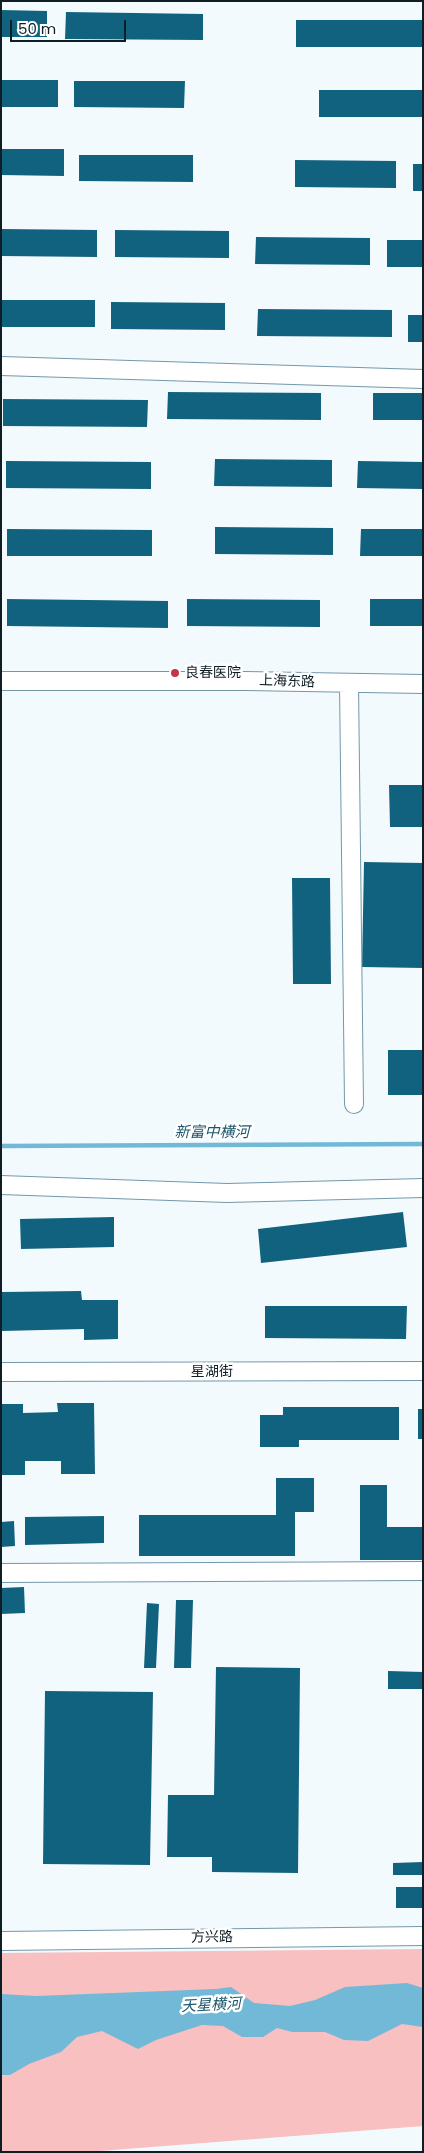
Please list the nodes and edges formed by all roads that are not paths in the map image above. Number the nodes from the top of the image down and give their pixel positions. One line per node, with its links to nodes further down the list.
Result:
1 (1, 366): 2 (street)
2 (423, 379)
3 (1, 682): 4 (street, 上海东路)
4 (350, 684): 5 (street, 上海东路); 6 (street)
5 (423, 684)
6 (354, 1104)
7 (1, 1184): 8 (street)
8 (423, 1188)
9 (423, 1371): 10 (street, 星湖街)
10 (1, 1372)
11 (423, 1571): 12 (street)
12 (1, 1573)
13 (423, 1936): 14 (street, 方兴路)
14 (1, 1941)

